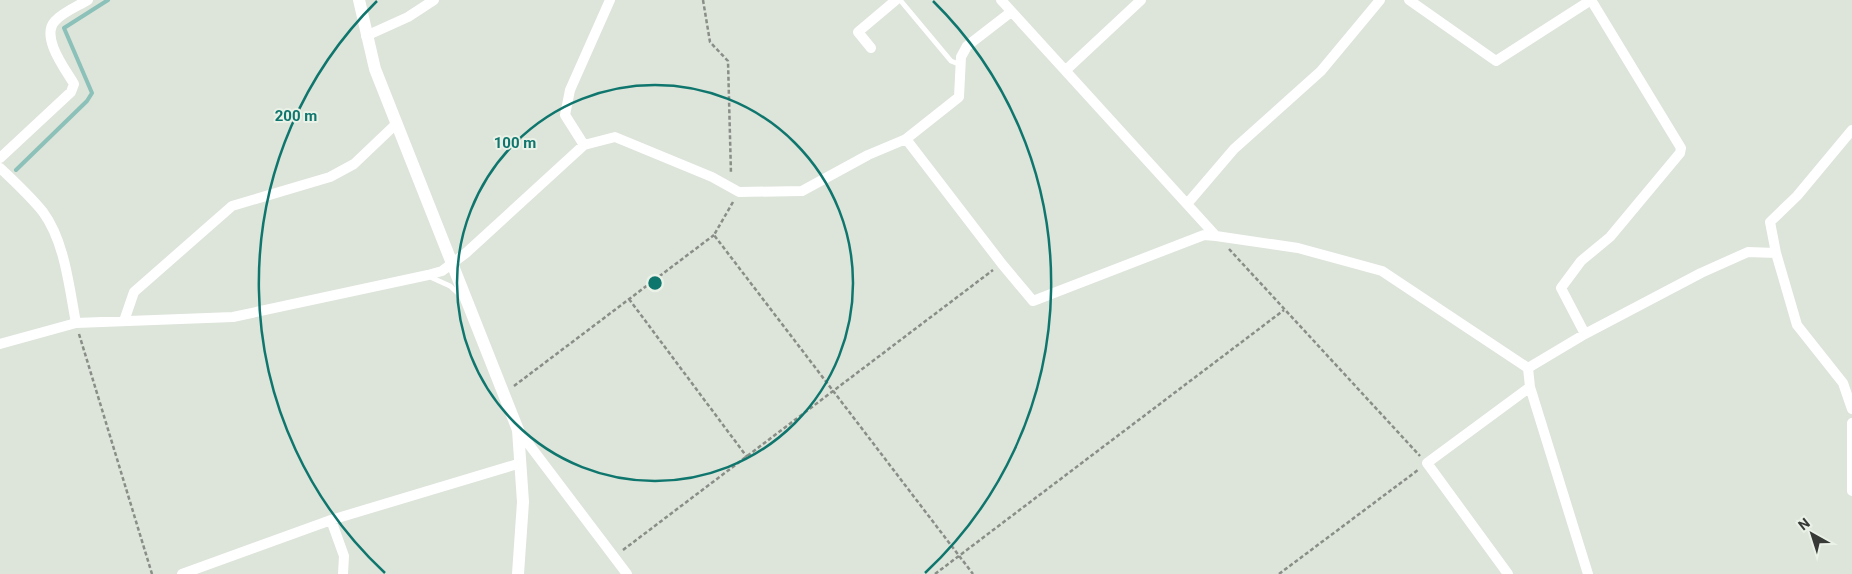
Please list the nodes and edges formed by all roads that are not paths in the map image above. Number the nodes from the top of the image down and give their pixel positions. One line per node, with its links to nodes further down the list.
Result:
1 (88, 0): 21 (street)
2 (359, 0): 13 (street)
3 (434, 0): 13 (street)
4 (610, 0): 20 (street)
5 (896, 0): 14 (street)
6 (900, 0): 15 (lane)
7 (1001, 0): 12 (street)
8 (1141, 0): 16 (street)
9 (1380, 0): 23 (street)
10 (1409, 0): 11 (street)
11 (1591, 0): 31 (street)
12 (1011, 12): 15 (street); 16 (street)
13 (366, 36): 17 (street)
14 (871, 48)
15 (961, 65): 19 (street)
16 (1066, 70): 23 (street)
17 (396, 124): 26 (street); 29 (street)
18 (1852, 130): 25 (street)
19 (906, 138): 20 (street); 24 (street)
20 (584, 145): 26 (street)
21 (0, 158)
22 (0, 168): 30 (street)
23 (1187, 204): 24 (street)
24 (1216, 236): 33 (street)
25 (1776, 253): 31 (street); 35 (street)
26 (453, 263): 27 (street); 28 (street)
27 (428, 276): 28 (lane); 29 (street)
28 (471, 307): 37 (street)
29 (124, 321): 30 (street)
30 (76, 323): 32 (street)
31 (1585, 334): 33 (street)
32 (0, 344)
33 (1528, 368): 34 (street)
34 (1530, 387): 45 (street); 46 (street)
35 (1852, 408)
36 (1852, 423): 39 (street)
37 (518, 430): 38 (street); 44 (street)
38 (521, 463): 40 (street); 43 (street)
39 (1852, 491)
40 (330, 520): 41 (street); 42 (street)
41 (182, 574)
42 (343, 574)
43 (518, 574)
44 (627, 574)
45 (1508, 574)
46 (1588, 574)

